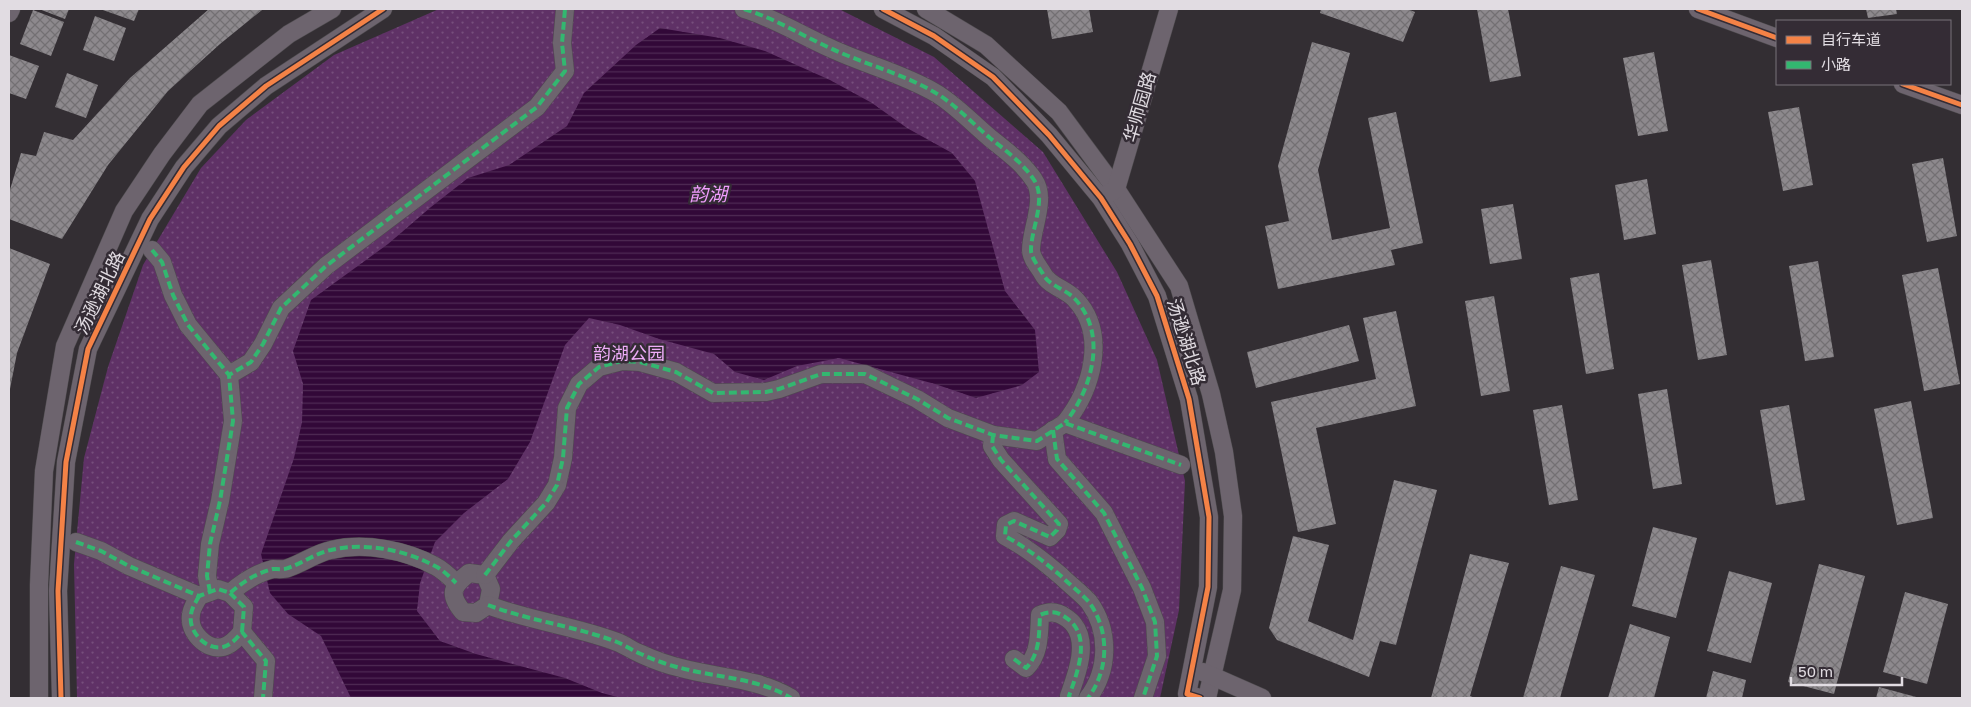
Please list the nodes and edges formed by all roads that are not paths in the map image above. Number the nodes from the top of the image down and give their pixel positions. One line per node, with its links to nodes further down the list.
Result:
1 (11, 9): 10 (street)
2 (332, 9): 31 (street, 汤逊湖北路)
3 (565, 9): 16 (street)
4 (744, 9): 17 (street)
5 (883, 9): 14 (street, 汤逊湖北路)
6 (926, 9): 14 (street, 汤逊湖北路)
7 (1169, 9): 14 (street, 华师园路)
8 (1698, 9): 11 (street)
9 (380, 10): 32 (street, 汤逊湖北路)
10 (9, 13)
11 (1776, 38)
12 (1906, 85): 13 (street)
13 (1962, 105)
14 (1108, 194): 28 (street, 汤逊湖北路); 29 (street, 汤逊湖北路)
15 (152, 250): 16 (street)
16 (229, 375): 24 (street)
17 (1059, 427): 18 (street); 19 (street); 37 (street)
18 (994, 436): 21 (street); 36 (street)
19 (1181, 465)
20 (76, 542): 24 (street)
21 (485, 575): 22 (street); 25 (street)
22 (456, 583): 23 (street); 25 (street)
23 (230, 592): 24 (street); 26 (street)
24 (204, 594): 26 (street)
25 (488, 605): 34 (street)
26 (242, 632): 33 (street)
27 (1014, 659): 35 (street)
28 (1192, 668): 29 (street); 30 (street, 汤逊湖北路)
29 (1213, 675): 38 (street, 汤逊湖北路); 39 (street)
30 (1191, 697)
31 (38, 698)
32 (61, 698)
33 (263, 698)
34 (791, 698)
35 (1070, 698)
36 (1088, 698)
37 (1143, 698)
38 (1207, 698)
39 (1262, 698)

